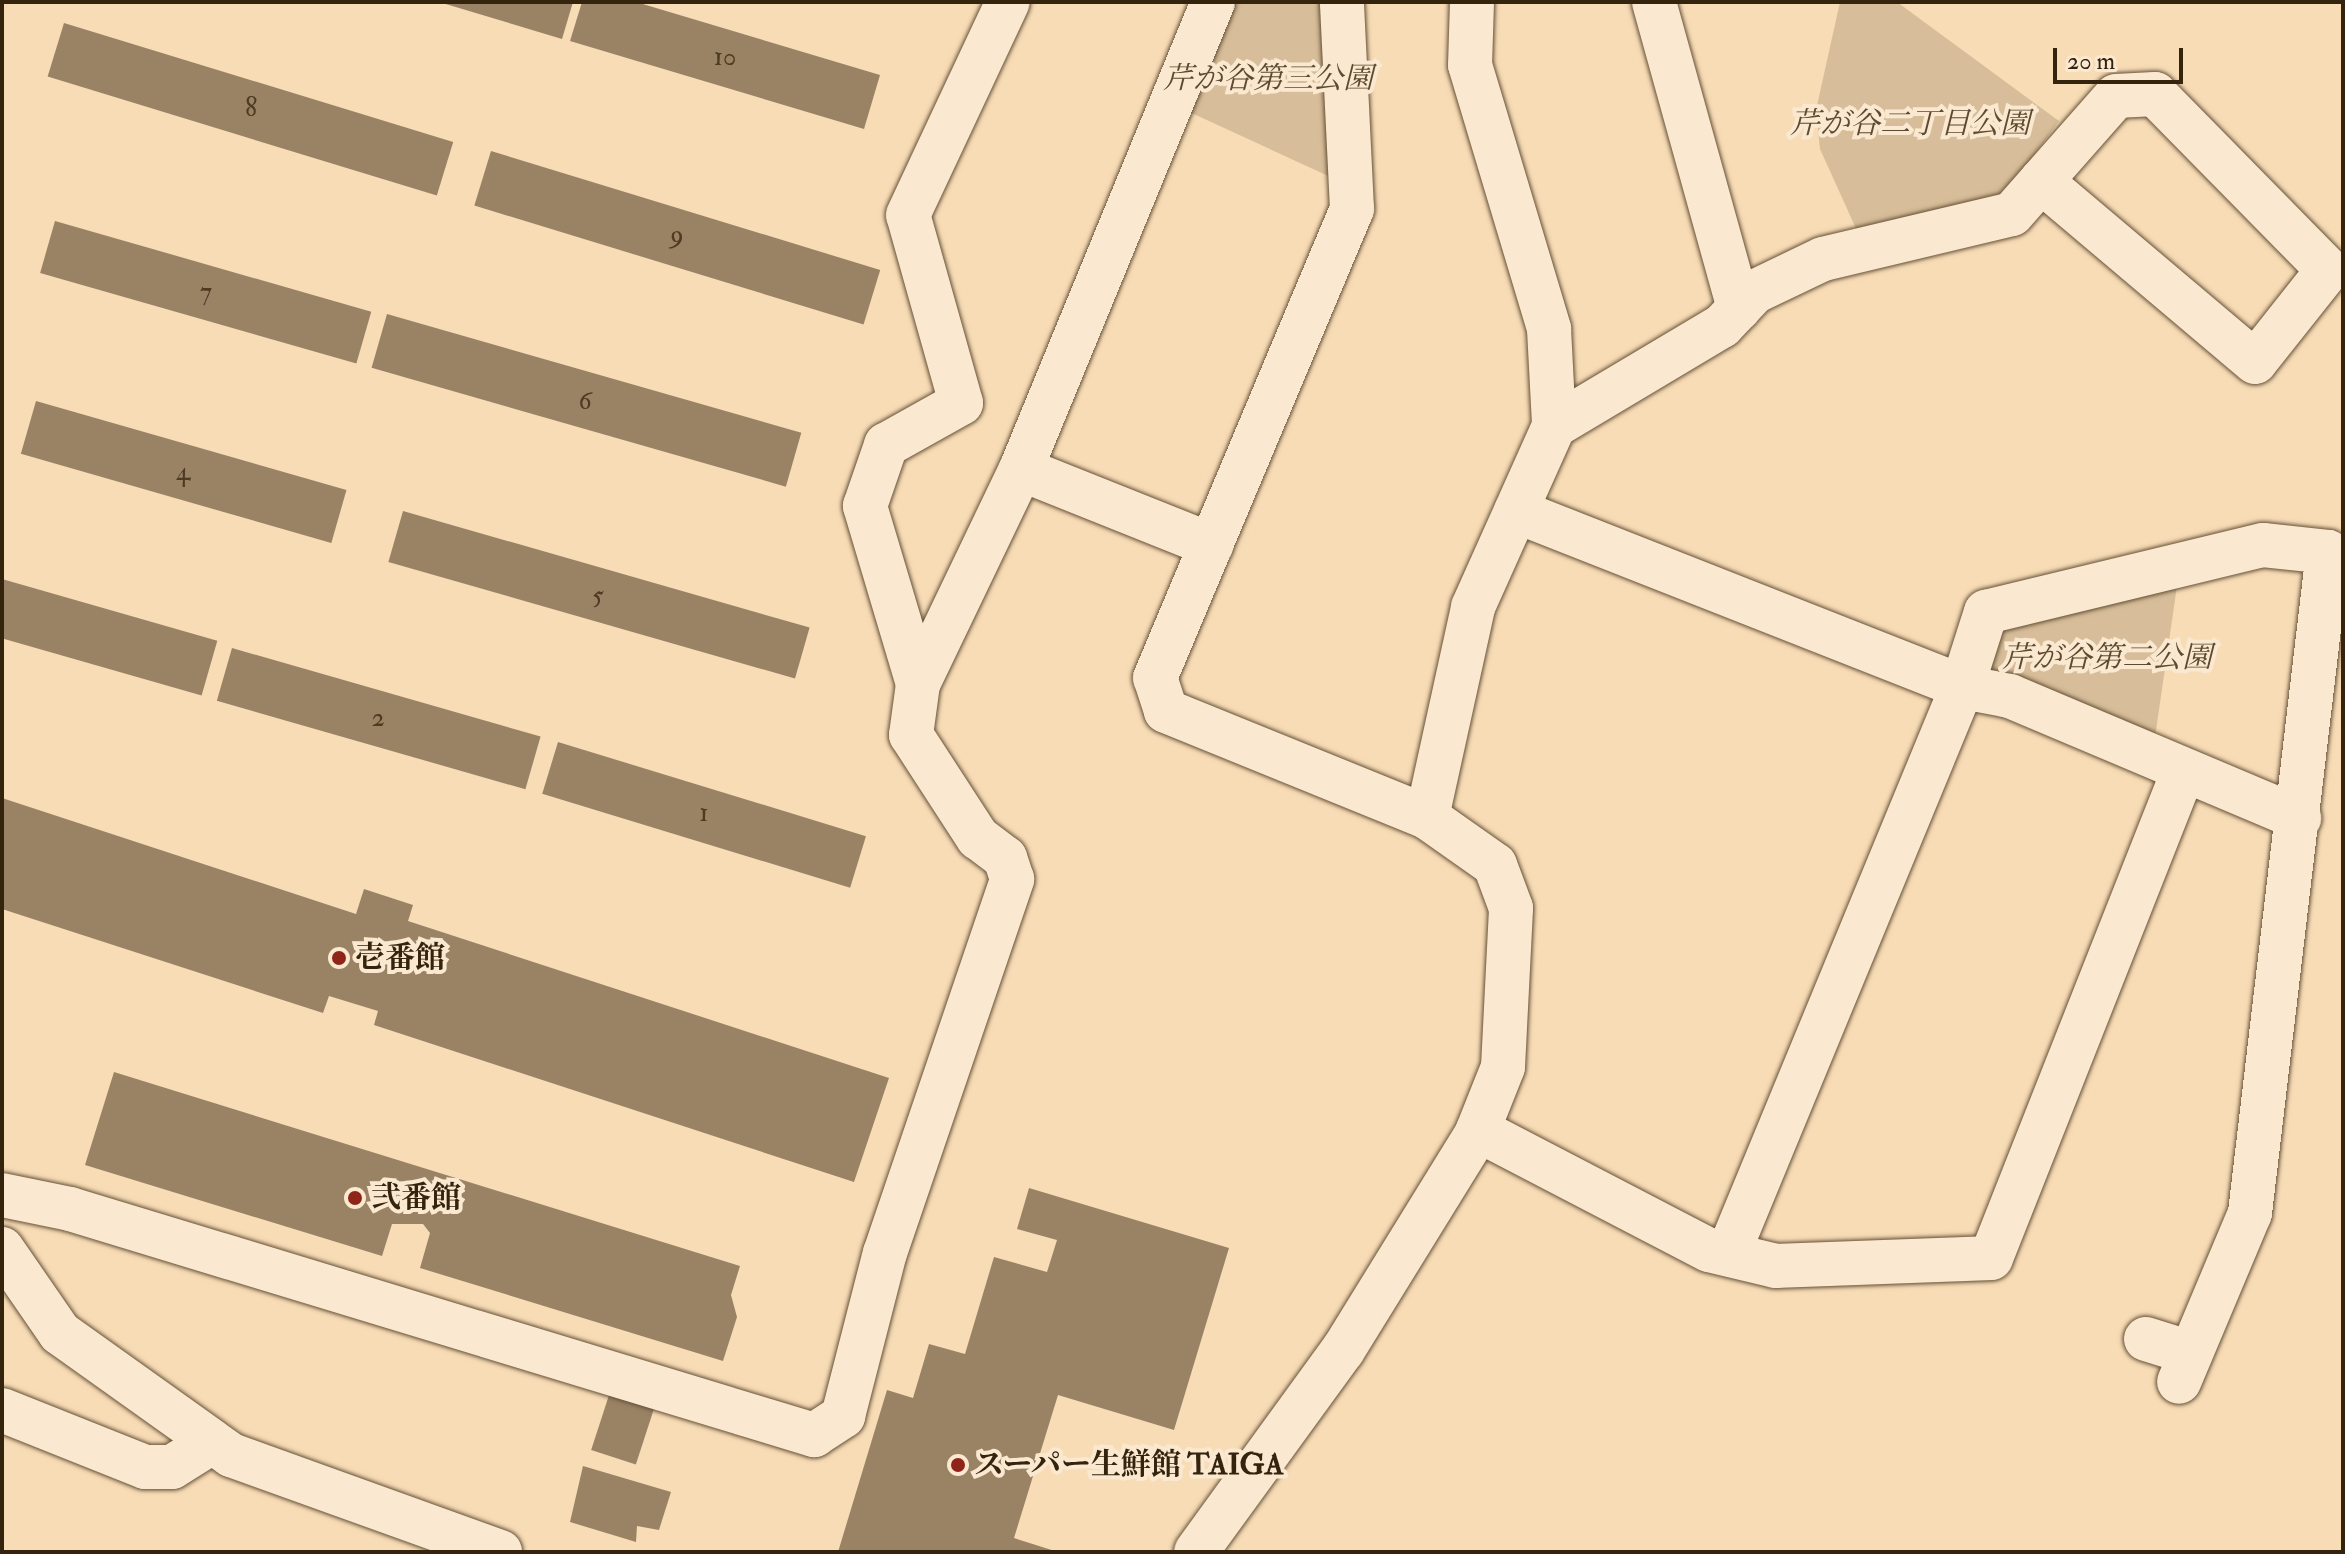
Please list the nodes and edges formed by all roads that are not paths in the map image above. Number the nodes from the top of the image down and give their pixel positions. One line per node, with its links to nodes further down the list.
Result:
1 (1008, 2): 12 (street)
2 (1213, 2): 9 (street)
3 (1342, 2): 11 (street)
4 (1472, 2): 8 (street)
5 (1654, 2): 7 (street)
6 (2041, 181): 6 (street); 7 (street)
7 (1739, 308): 8 (street)
8 (1554, 426): 10 (street)
9 (1021, 469): 11 (street); 12 (street)
10 (1516, 511): 13 (street); 15 (street)
11 (1211, 545): 15 (street)
12 (918, 684): 18 (street)
13 (1962, 687): 14 (street); 16 (street); 19 (street)
14 (2183, 772): 16 (street); 19 (street)
15 (1427, 817): 17 (street)
16 (2299, 818): 21 (street)
17 (1478, 1130): 19 (street); 25 (street)
18 (2, 1195)
19 (1728, 1254)
20 (7, 1267): 23 (street)
21 (2146, 1339)
22 (2, 1410): 23 (street)
23 (212, 1442): 24 (street)
24 (500, 1552)
25 (1196, 1552)

